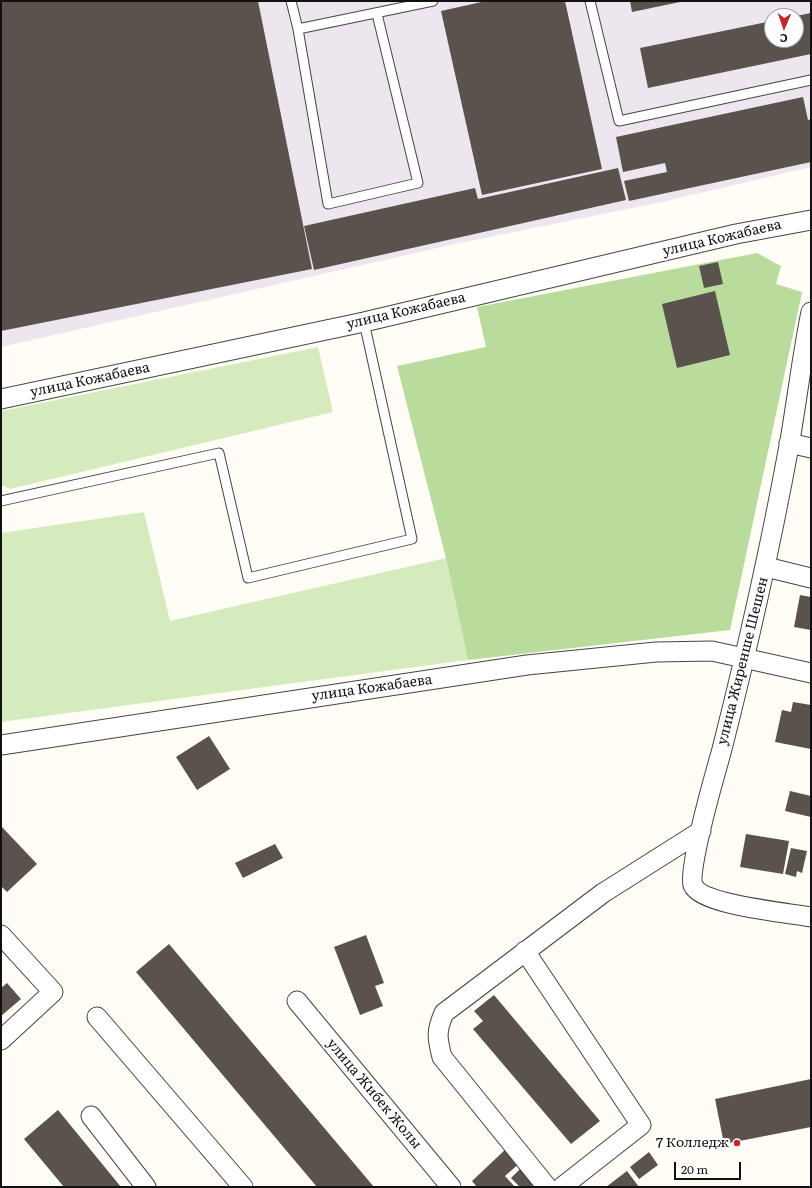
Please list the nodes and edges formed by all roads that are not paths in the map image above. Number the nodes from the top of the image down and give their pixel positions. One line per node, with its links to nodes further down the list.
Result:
1 (291, 1): 5 (lane)
2 (433, 1): 4 (lane)
3 (590, 1): 6 (lane)
4 (377, 14): 5 (lane); 5 (lane)
5 (298, 29)
6 (811, 80)
7 (811, 220): 9 (street, улица Кожабаева)
8 (811, 312): 11 (street, улица Жиренше Шешен)
9 (364, 322): 10 (street, улица Кожабаева); 13 (lane)
10 (1, 399)
11 (789, 443): 12 (street); 14 (street, улица Жиренше Шешен)
12 (811, 448)
13 (1, 501)
14 (766, 567): 15 (street); 16 (street, улица Жиренше Шешен)
15 (811, 578)
16 (745, 659): 17 (street, улица Кожабаева); 18 (street, улица Кожабаева); 19 (street, улица Жиренше Шешен)
17 (811, 673)
18 (1, 744)
19 (701, 831): 20 (street, улица Жиренше Шешен); 22 (street)
20 (811, 917)
21 (1, 935): 25 (street)
22 (526, 951): 30 (street); 31 (street)
23 (297, 1001): 29 (street, улица Жибек Жолы)
24 (97, 1017): 28 (street)
25 (1, 1040)
26 (91, 1116): 27 (street)
27 (146, 1187)
28 (243, 1187)
29 (451, 1187)
30 (547, 1187)
31 (562, 1187)

